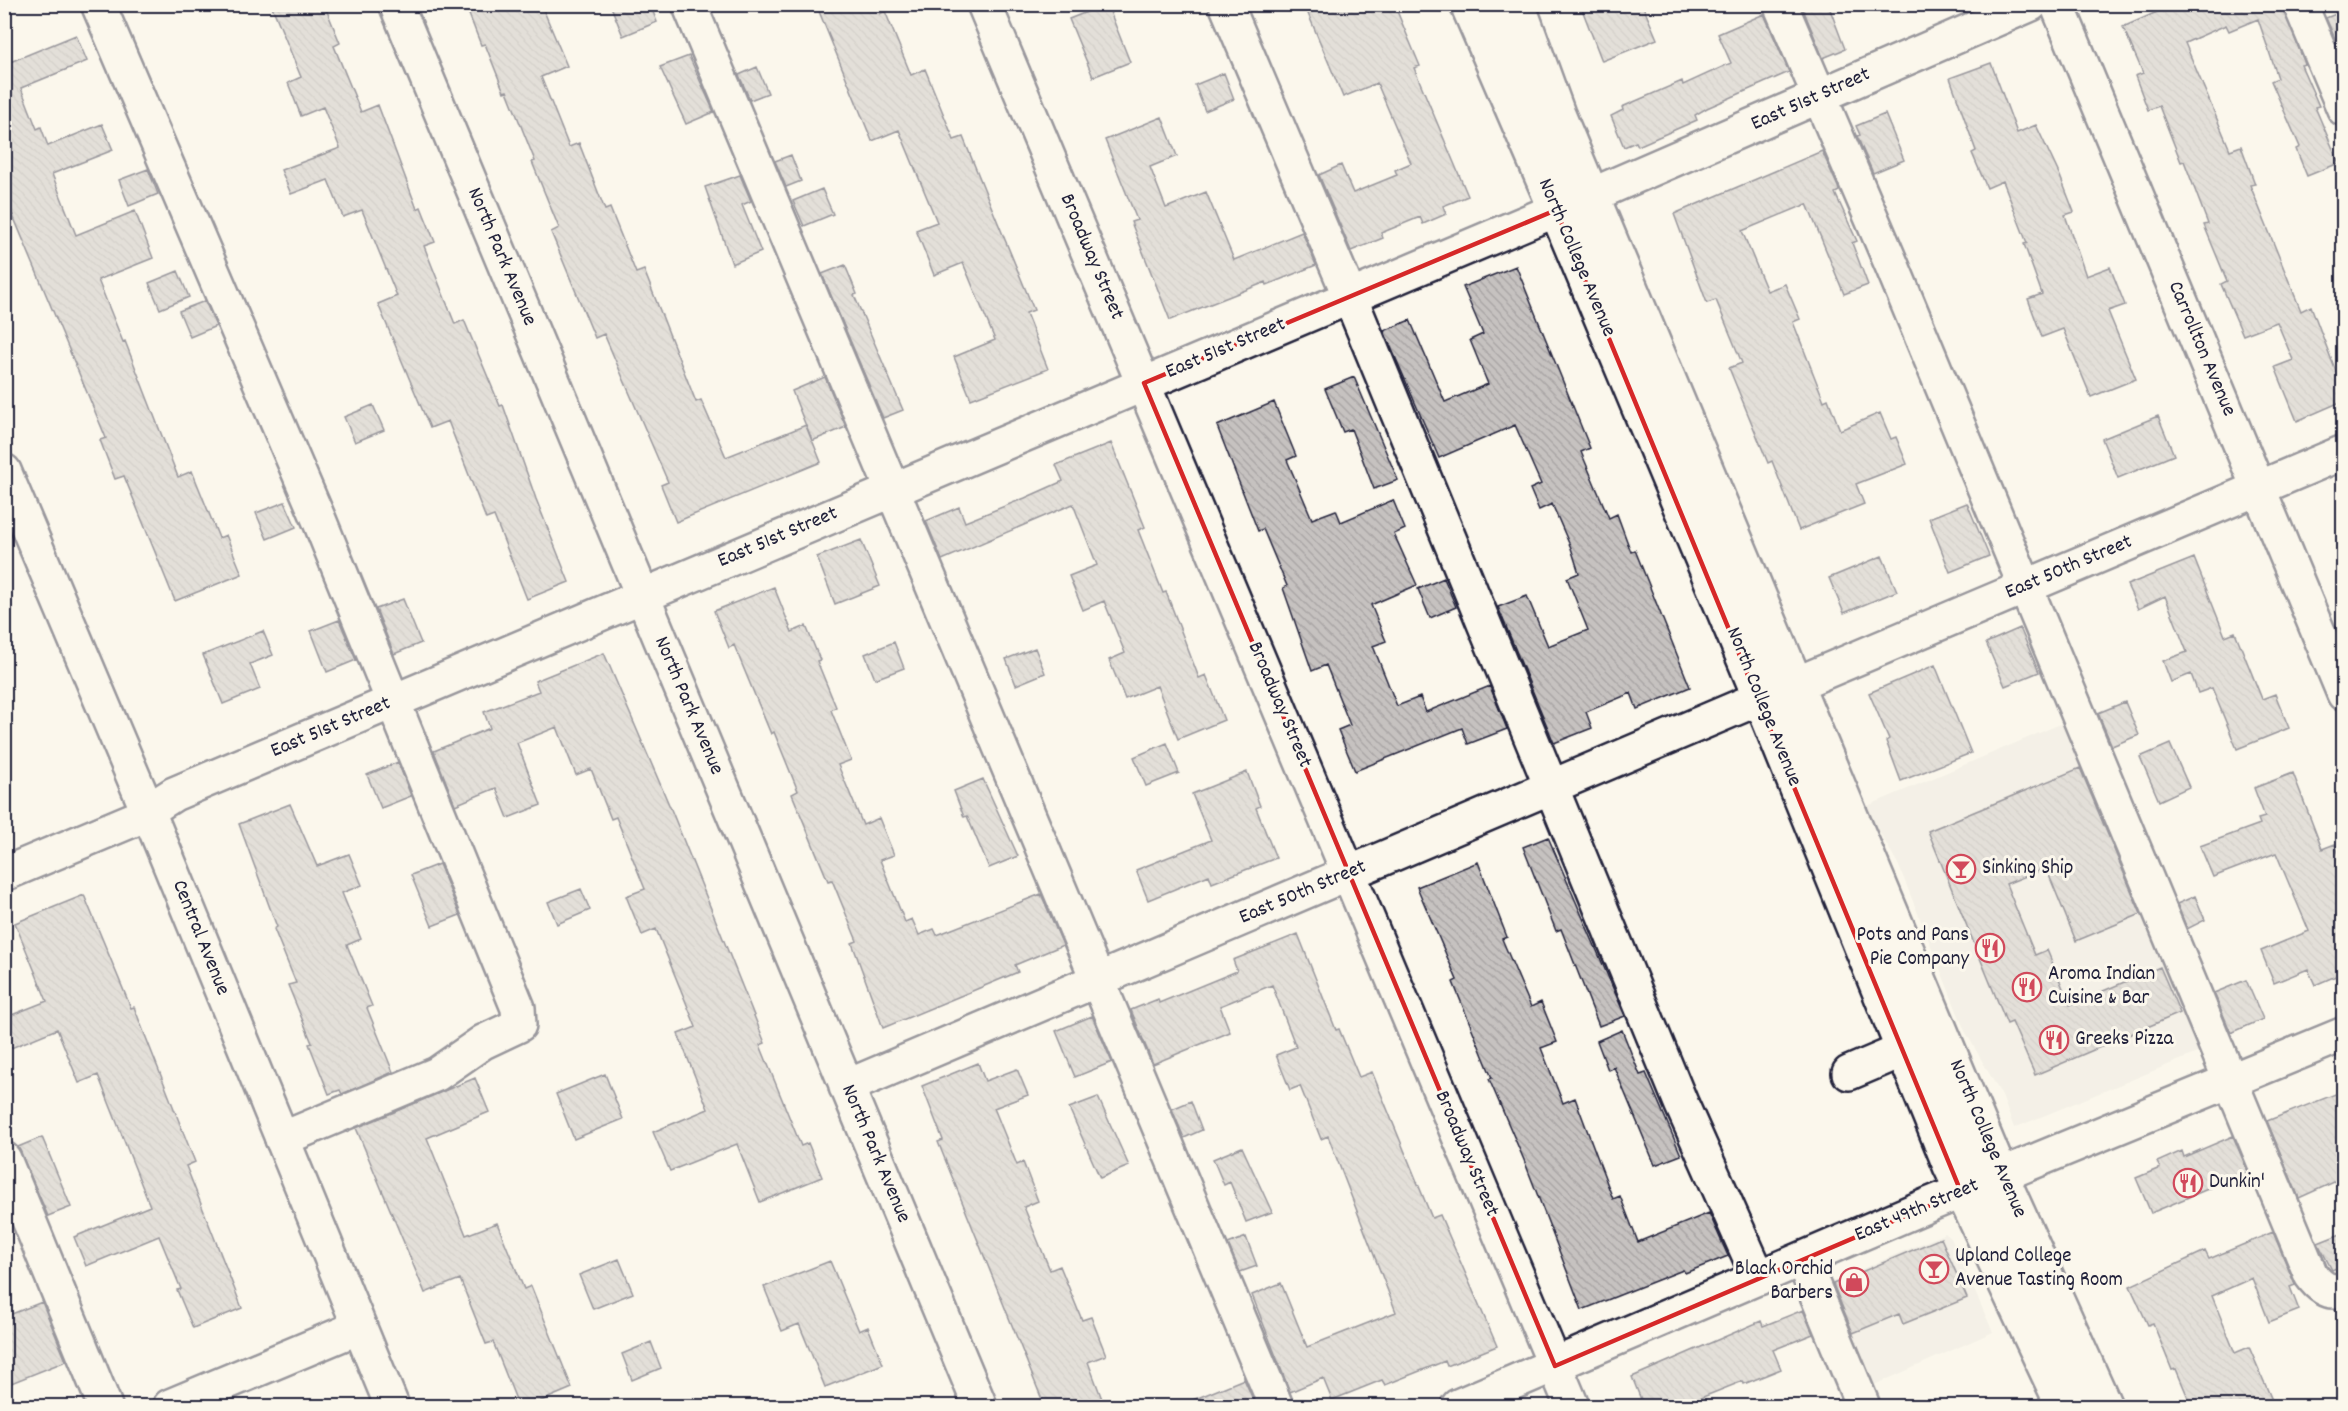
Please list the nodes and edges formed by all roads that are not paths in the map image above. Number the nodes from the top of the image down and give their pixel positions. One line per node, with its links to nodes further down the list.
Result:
1 (98, 4): 27 (street)
2 (396, 4): 23 (street, North Park Avenue)
3 (689, 4): 21 (street)
4 (984, 4): 17 (street, Broadway Street)
5 (1226, 4): 16 (street)
6 (1467, 4): 15 (street, North College Avenue)
7 (1780, 4): 12 (street)
8 (2031, 4): 12 (street, East 51st Street)
9 (2057, 4): 20 (street, Carrollton Avenue)
10 (2300, 4): 13 (street)
11 (1500, 8): 14 (street, North College Avenue); 40 (street, North College Avenue)
12 (1817, 97): 14 (street, East 51st Street); 22 (street)
13 (2343, 109)
14 (1592, 195): 24 (street, North College Avenue)
15 (1556, 210): 16 (street, East 51st Street); 26 (street, North College Avenue)
16 (1350, 297): 17 (street, East 51st Street); 28 (street)
17 (1144, 383): 21 (street, East 51st Street); 30 (street, Broadway Street)
18 (2343, 452): 20 (street, East 50th Street)
19 (4, 471): 29 (street, Central Avenue)
20 (2258, 488): 22 (street, East 50th Street); 25 (street, Carrollton Avenue)
21 (892, 490): 23 (street, East 51st Street); 32 (street)
22 (2024, 587): 24 (street, East 50th Street); 36 (street)
23 (642, 596): 27 (street, East 51st Street); 37 (street, North Park Avenue)
24 (1796, 684): 40 (street, North College Avenue)
25 (2343, 694)
26 (1760, 698): 28 (street, East 50th Street); 34 (street, North College Avenue)
27 (394, 701): 29 (street, East 51st Street); 38 (street)
28 (1552, 787): 30 (street, East 50th Street); 42 (street)
29 (147, 809): 31 (street, East 51st Street); 38 (street, Central Avenue)
30 (1349, 873): 32 (street, East 50th Street); 45 (street, Broadway Street)
31 (4, 874)
32 (1097, 980): 37 (street, East 50th Street); 50 (street)
33 (2343, 1034): 36 (street, East 49th Street)
34 (1903, 1050): 35 (street); 40 (street, North College Avenue)
35 (1849, 1073)
36 (2230, 1080): 40 (street, East 49th Street); 43 (street)
37 (846, 1087): 49 (street, North Park Avenue)
38 (282, 1139): 44 (street, Central Avenue)
39 (6, 1169): 46 (street)
40 (1981, 1183): 41 (street, East 49th Street); 54 (street, North College Avenue); 55 (street, North College Avenue); 56 (street, North College Avenue)
41 (1802, 1259): 42 (street, East 49th Street); 53 (street)
42 (1759, 1278): 45 (street, East 49th Street)
43 (2343, 1289)
44 (359, 1327): 47 (street); 48 (street, Central Avenue)
45 (1555, 1366): 51 (street, East 49th Street); 52 (street, Broadway Street)
46 (105, 1407)
47 (170, 1407)
48 (392, 1407)
49 (980, 1407)
50 (1276, 1407)
51 (1458, 1407)
52 (1572, 1407)
53 (1863, 1407)
54 (2063, 1407)
55 (2083, 1407)
56 (2105, 1407)

